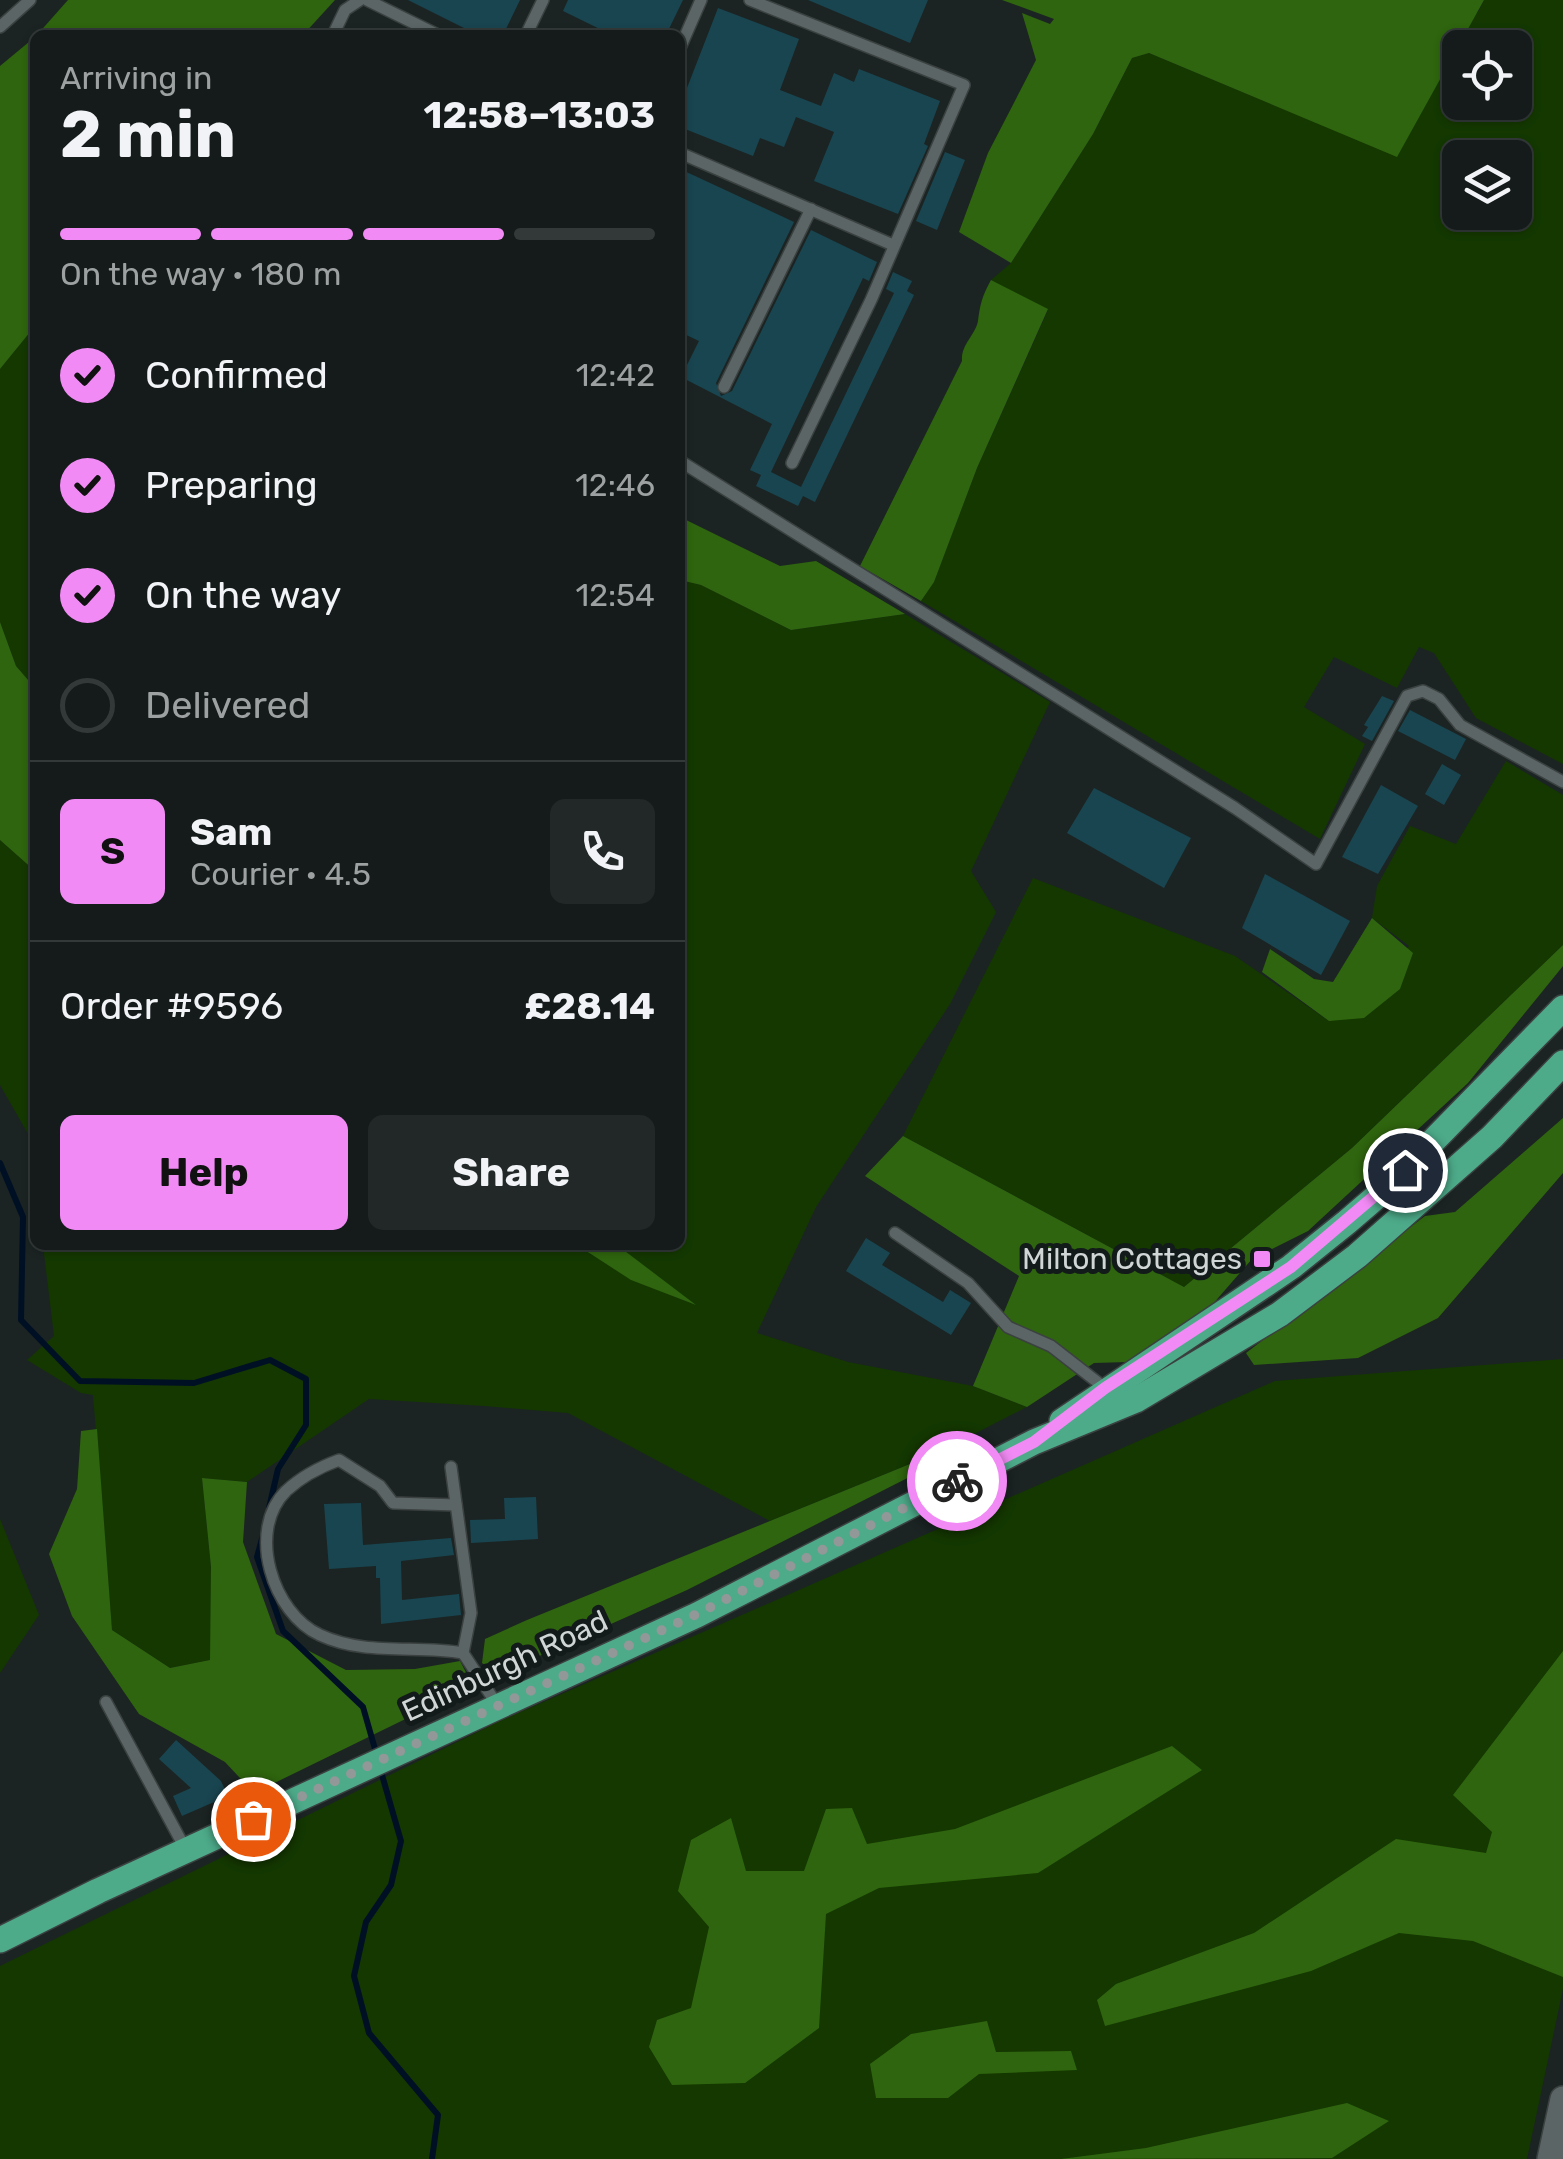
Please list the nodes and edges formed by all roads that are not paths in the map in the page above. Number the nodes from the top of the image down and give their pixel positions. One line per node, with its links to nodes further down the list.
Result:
1 (30, 0): 6 (lane)
2 (364, 0): 7 (lane); 8 (lane)
3 (543, 0): 9 (lane)
4 (700, 0): 10 (lane)
5 (750, 0): 13 (lane)
6 (0, 27)
7 (335, 30)
8 (427, 30)
9 (528, 30)
10 (685, 36)
11 (685, 156): 12 (lane)
12 (811, 209): 13 (lane); 14 (lane)
13 (893, 245): 16 (lane)
14 (724, 387)
15 (685, 464): 17 (lane)
16 (792, 464)
17 (1563, 782)
18 (1563, 1008): 21 (main road)
19 (1563, 1063): 22 (main road)
20 (895, 1234): 21 (lane)
21 (1105, 1388): 22 (main road)
22 (1034, 1442): 27 (main road, Edinburgh Road)
23 (450, 1467): 24 (lane)
24 (456, 1505): 25 (lane); 25 (lane)
25 (464, 1654): 27 (lane)
26 (106, 1702): 28 (lane)
27 (498, 1706): 28 (main road, Edinburgh Road)
28 (186, 1850): 29 (main road, Edinburgh Road)
29 (0, 1940)
30 (1563, 2100): 31 (main road)
31 (1550, 2159)

